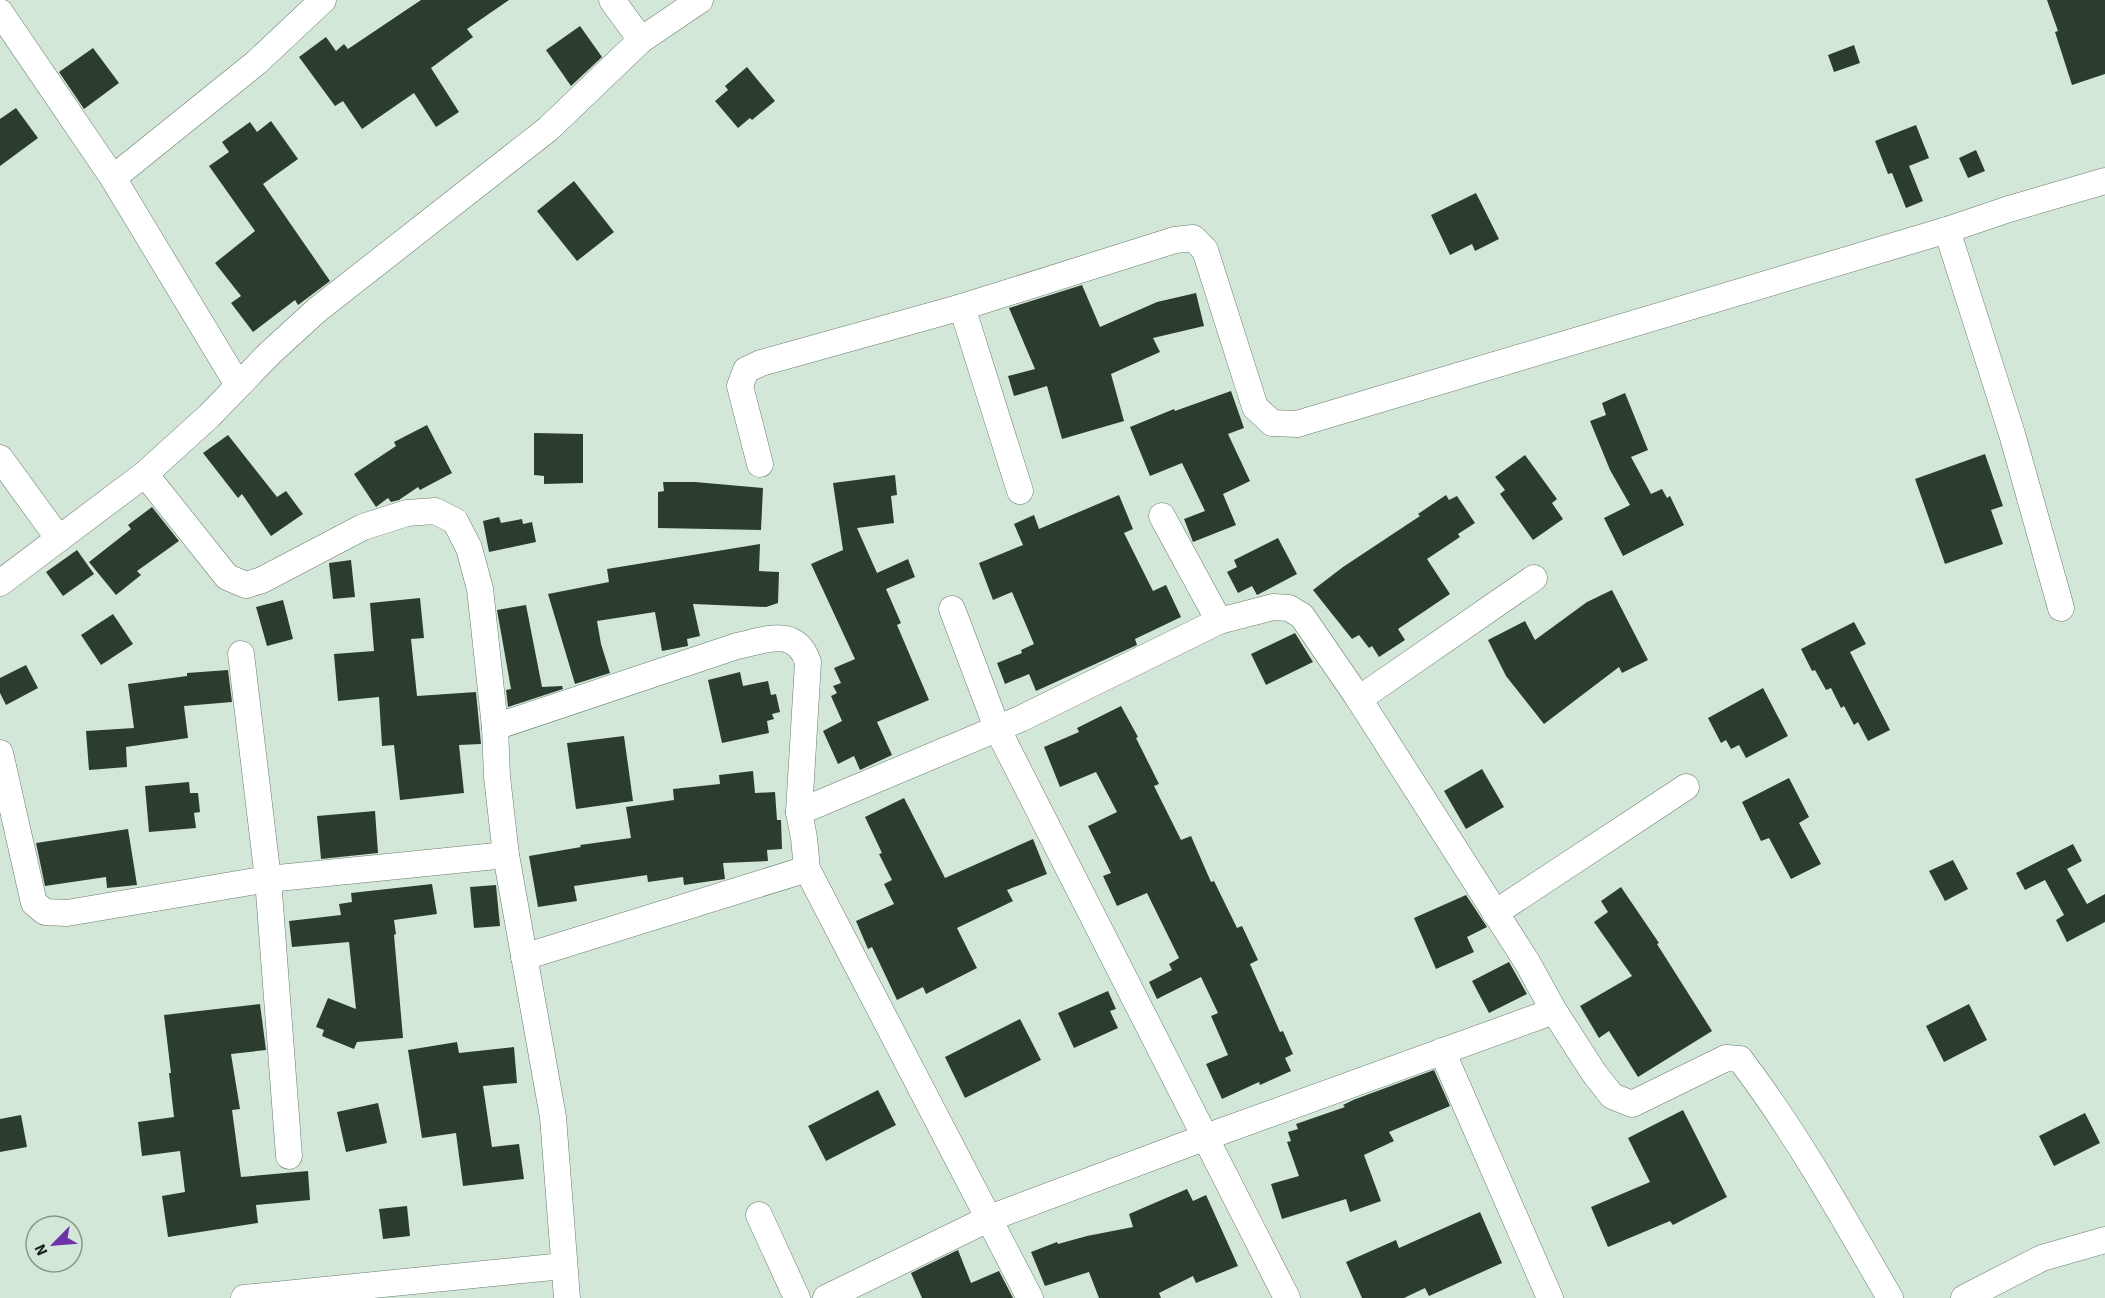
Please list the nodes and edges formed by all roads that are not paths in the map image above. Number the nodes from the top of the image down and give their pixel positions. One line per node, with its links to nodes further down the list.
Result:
1 (323, 0): 6 (street)
2 (612, 0): 5 (street)
3 (700, 0): 5 (street)
4 (0, 12): 6 (street)
5 (641, 40): 10 (street)
6 (113, 178): 10 (street)
7 (2105, 181): 8 (street)
8 (1947, 230): 9 (street); 19 (street)
9 (962, 307): 12 (street); 14 (street)
10 (238, 384): 13 (street)
11 (0, 458): 16 (street)
12 (760, 464)
13 (145, 474): 16 (street); 24 (street)
14 (1020, 490)
15 (1162, 516): 21 (street)
16 (59, 538): 18 (street)
17 (1534, 578): 23 (street)
18 (0, 583)
19 (2061, 608)
20 (952, 609): 25 (street)
21 (1219, 621): 23 (street); 25 (street)
22 (241, 654): 31 (street)
23 (1359, 699): 32 (street)
24 (495, 727): 28 (street); 29 (street)
25 (997, 728): 28 (street); 36 (street)
26 (0, 753): 31 (street)
27 (1686, 787): 32 (street)
28 (799, 812): 30 (street)
29 (506, 855): 31 (street); 33 (street)
30 (807, 869): 33 (street); 39 (street)
31 (268, 879): 37 (street)
32 (1496, 913): 34 (street)
33 (524, 957): 41 (street)
34 (1554, 1011): 35 (street); 49 (street)
35 (1442, 1052): 36 (street); 48 (street)
36 (1206, 1137): 39 (street); 47 (street)
37 (289, 1156)
38 (759, 1215): 44 (street)
39 (990, 1218): 45 (street); 46 (street)
40 (2105, 1240): 50 (street)
41 (563, 1266): 42 (street); 43 (street)
42 (244, 1298)
43 (567, 1298)
44 (797, 1298)
45 (826, 1298)
46 (1030, 1298)
47 (1287, 1298)
48 (1550, 1298)
49 (1890, 1298)
50 (1964, 1298)

